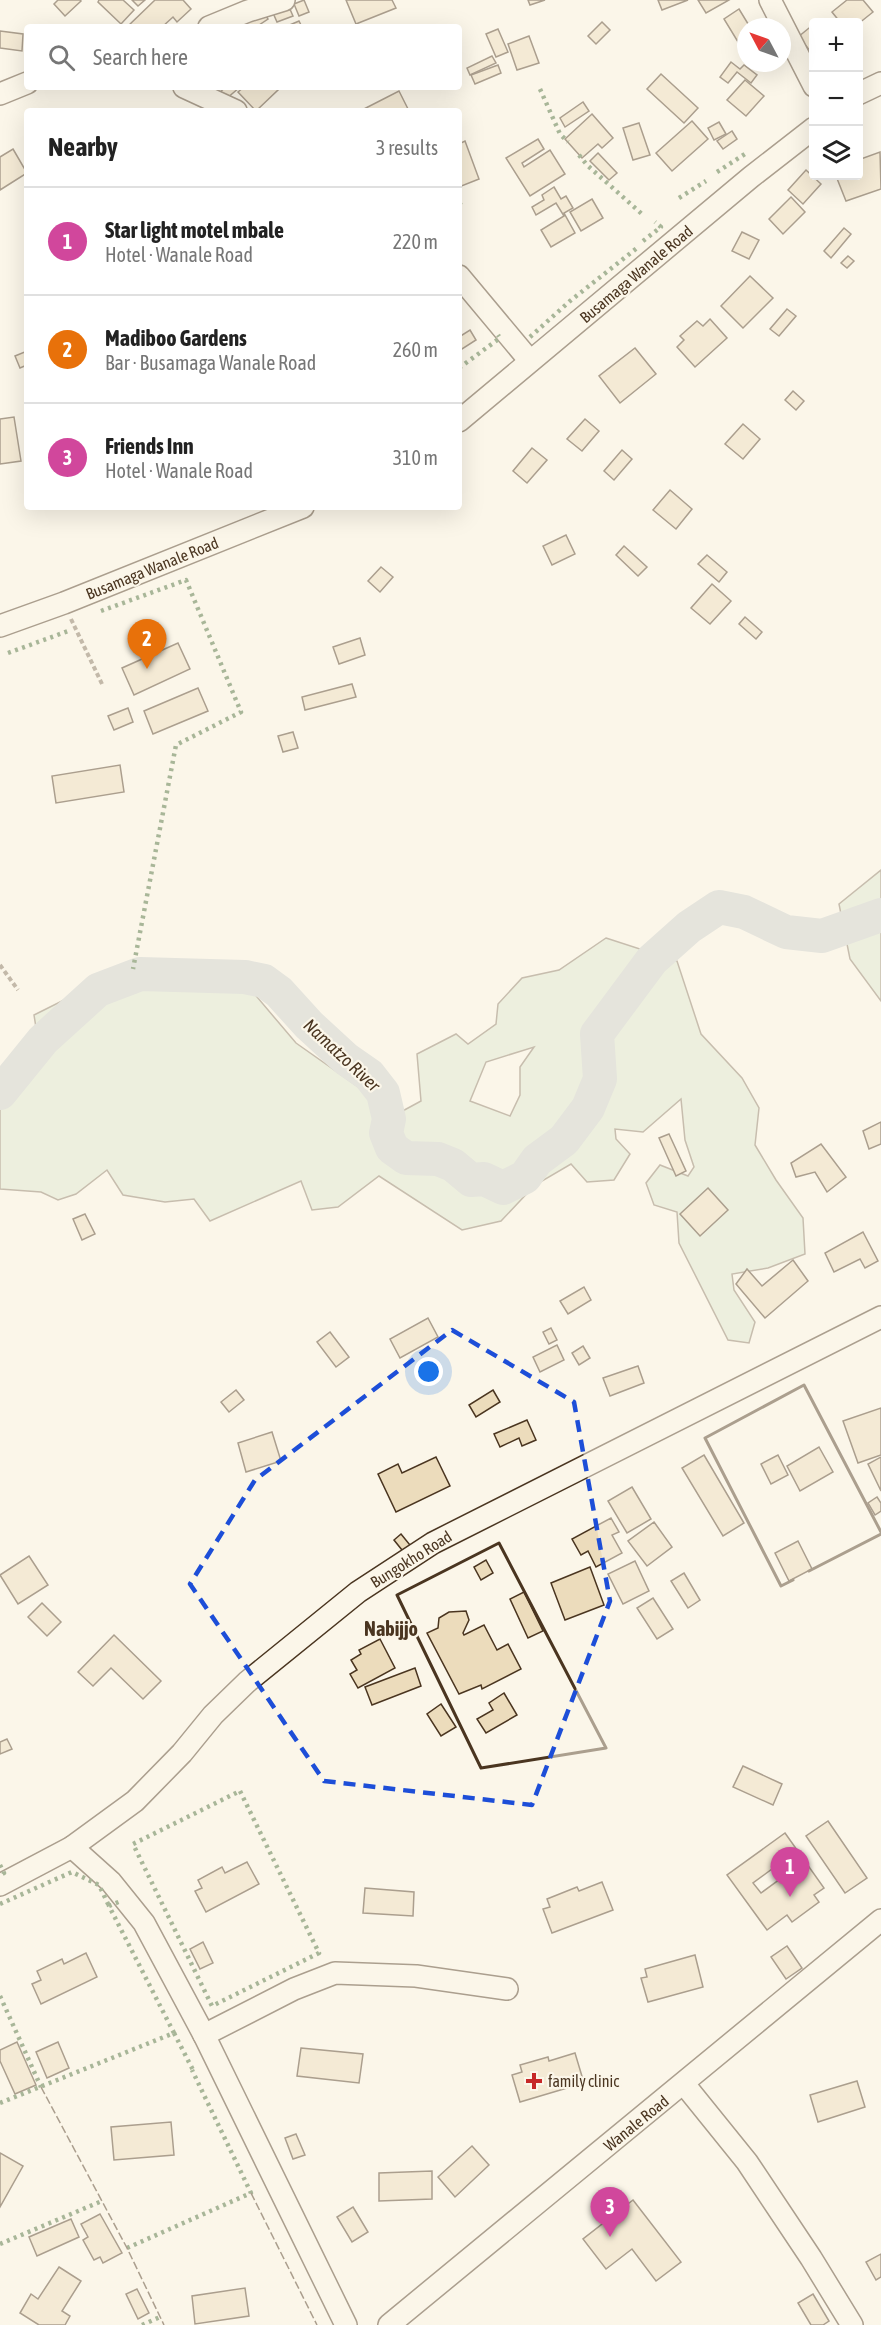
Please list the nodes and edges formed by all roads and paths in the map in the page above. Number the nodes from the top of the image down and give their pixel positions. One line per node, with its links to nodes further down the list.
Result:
1 (284, 0): 3 (street)
2 (770, 0): 4 (street)
3 (216, 24)
4 (809, 78)
5 (881, 83): 8 (street)
6 (24, 84): 9 (street)
7 (190, 90): 10 (street)
8 (863, 92)
9 (0, 94)
10 (230, 108)
11 (809, 131): 13 (street, Busamaga Wanale Road)
12 (462, 280): 13 (street)
13 (530, 361): 14 (street, Busamaga Wanale Road)
14 (462, 418)
15 (296, 510): 16 (street, Busamaga Wanale Road)
16 (64, 603): 17 (street, Busamaga Wanale Road); 18 (path)
17 (0, 626)
18 (102, 684)
19 (0, 965): 20 (path)
20 (18, 990)
21 (881, 1317): 22 (street, Bungokho Road)
22 (72, 1847): 23 (street, Bungokho Road); 26 (street)
23 (0, 1885)
24 (881, 1920): 27 (street, Wanale Road)
25 (507, 1989): 26 (street)
26 (204, 2035): 28 (street)
27 (684, 2084): 29 (street, Wanale Road); 30 (street)
28 (346, 2325)
29 (389, 2325)
30 (852, 2325)

